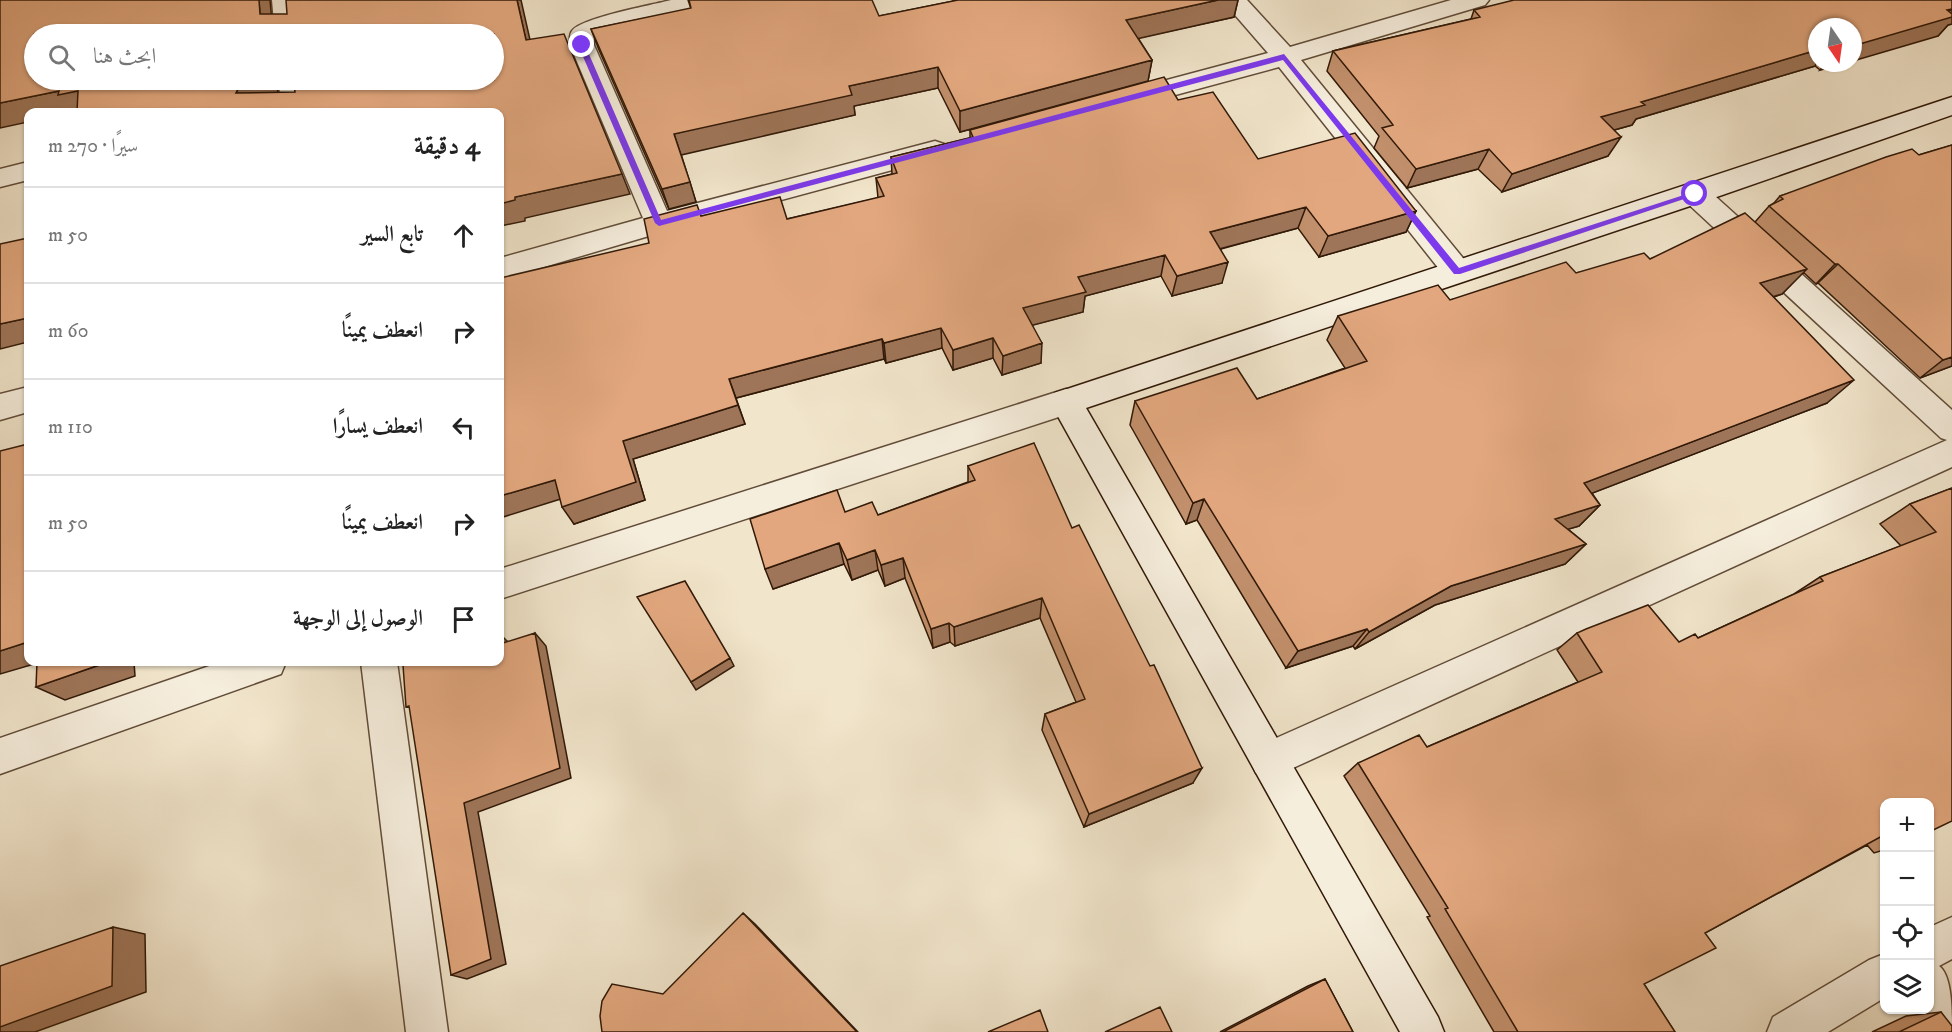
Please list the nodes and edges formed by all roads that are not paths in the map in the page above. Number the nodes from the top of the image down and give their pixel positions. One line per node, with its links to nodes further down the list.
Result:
1 (284, 0): 6 (street)
2 (700, 0): 5 (street)
3 (1234, 0): 7 (street)
4 (1477, 0): 7 (street)
5 (614, 11): 16 (street)
6 (286, 24)
7 (1284, 57): 9 (street); 18 (street)
8 (292, 90): 11 (street)
9 (1101, 106)
10 (1952, 106): 15 (street)
11 (294, 108)
12 (963, 142): 16 (street)
13 (24, 172): 14 (street)
14 (0, 178)
15 (1695, 194): 18 (street); 22 (street)
16 (659, 223): 17 (street)
17 (504, 268)
18 (1457, 272): 20 (street)
19 (24, 401): 21 (street)
20 (1066, 402): 24 (street); 28 (street)
21 (0, 407)
22 (1952, 429)
23 (1952, 452): 28 (street)
24 (504, 583)
25 (257, 666): 27 (street)
26 (380, 666): 34 (street)
27 (0, 756)
28 (1269, 760): 35 (street)
29 (1952, 937): 30 (street)
30 (1934, 946)
31 (1880, 977): 36 (street)
32 (1934, 989): 33 (street)
33 (1952, 1010)
34 (427, 1032)
35 (1423, 1032)
36 (1788, 1032)

